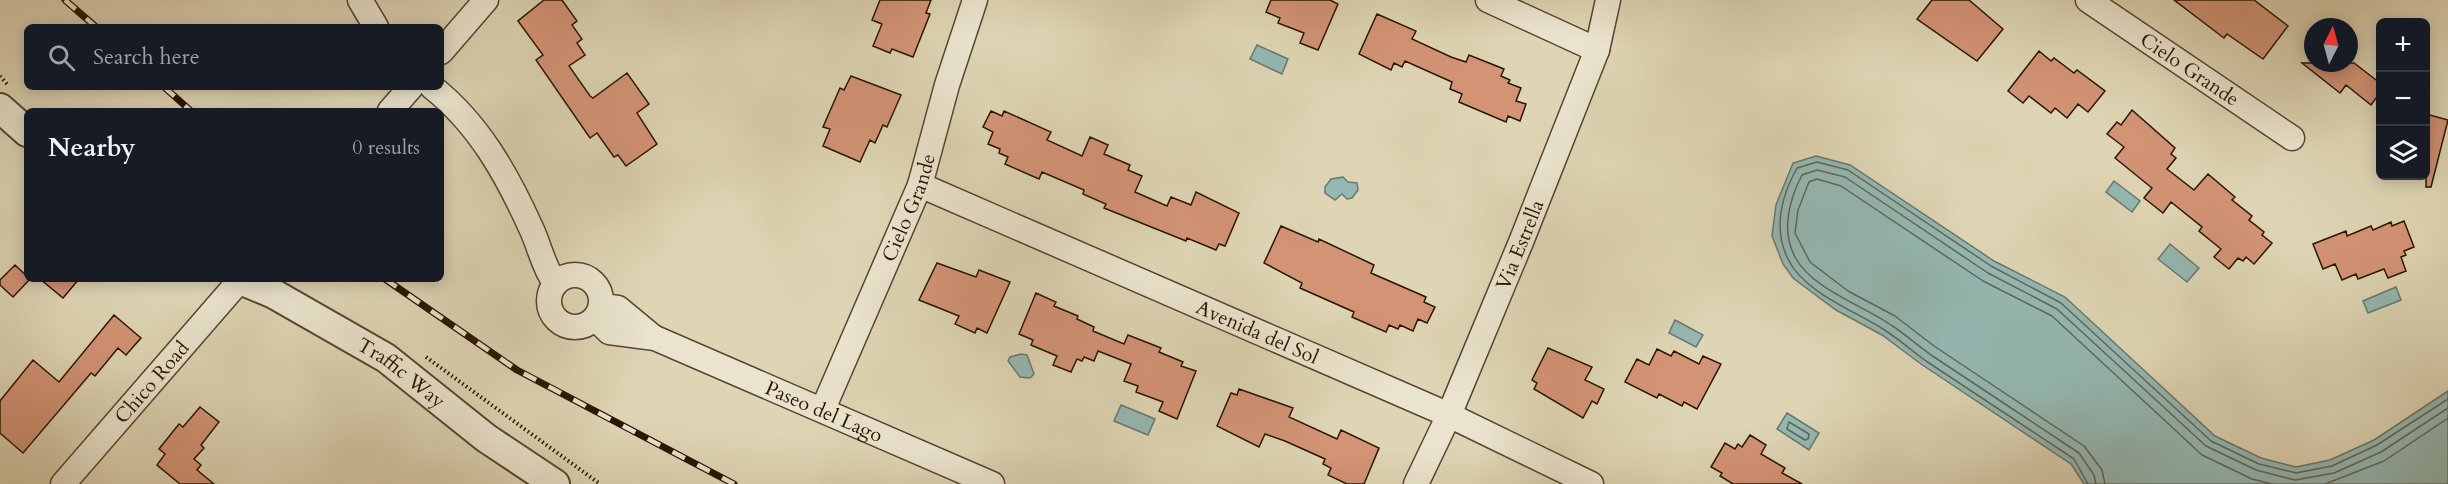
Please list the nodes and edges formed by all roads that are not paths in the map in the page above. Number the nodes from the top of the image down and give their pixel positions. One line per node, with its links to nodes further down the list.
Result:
1 (360, 0): 7 (street)
2 (486, 0): 8 (street)
3 (975, 0): 16 (street, Cielo Grande)
4 (1488, 0): 9 (street)
5 (1608, 0): 9 (street, Via Estrella)
6 (2088, 0): 15 (street, Cielo Grande)
7 (374, 24)
8 (444, 49)
9 (1598, 50): 22 (street, Via Estrella)
10 (408, 90): 13 (street)
11 (435, 90): 19 (street)
12 (0, 108): 14 (street)
13 (393, 108)
14 (24, 129)
15 (2292, 138)
16 (920, 185): 21 (street, Cielo Grande); 22 (street, Avenida del Sol)
17 (237, 282): 23 (street, Chico Road)
18 (247, 282): 24 (street, Traffic Way)
19 (555, 283): 20 (street); 20 (street)
20 (599, 312): 21 (street, Paseo del Lago)
21 (823, 409): 25 (street, Paseo del Lago)
22 (1449, 415): 26 (street, Via Estrella); 27 (street, Avenida del Sol)
23 (63, 484)
24 (555, 484)
25 (992, 484)
26 (1416, 484)
27 (1591, 484)

